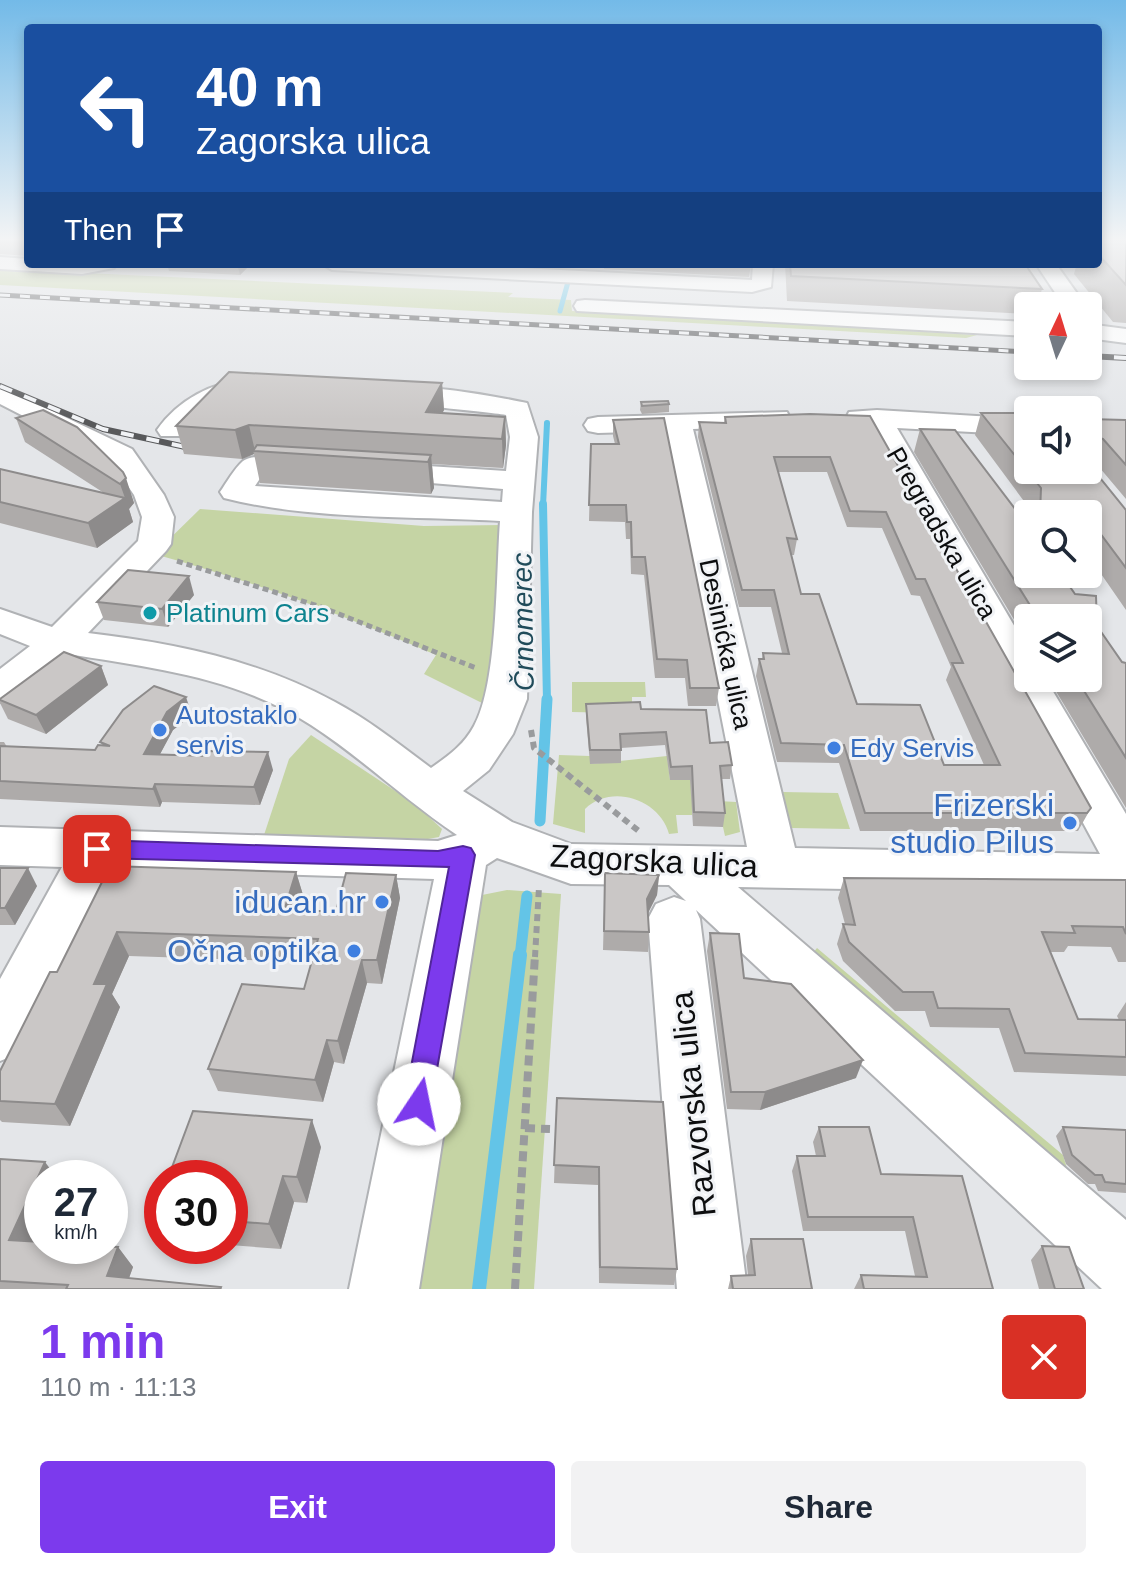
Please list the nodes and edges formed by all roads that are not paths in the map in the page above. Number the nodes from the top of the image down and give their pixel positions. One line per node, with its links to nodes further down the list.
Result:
1 (585, 306): 2 (street)
2 (1014, 328)
3 (1102, 331): 4 (street)
4 (1126, 336)
5 (271, 388): 15 (street)
6 (364, 393): 18 (street)
7 (0, 394): 22 (street)
8 (803, 417): 11 (street)
9 (833, 418): 10 (street)
10 (877, 418): 12 (street); 28 (street, Pregradska ulica)
11 (677, 421): 13 (street); 29 (street, Desinićka ulica)
12 (943, 423): 14 (street); 16 (street)
13 (598, 425)
14 (1014, 426)
15 (171, 430)
16 (972, 457)
17 (450, 477): 18 (street); 19 (street); 19 (street)
18 (518, 481): 20 (street)
19 (436, 508): 20 (street)
20 (516, 512): 24 (street)
21 (0, 620): 22 (street, Zagorska ulica)
22 (59, 642): 23 (street); 24 (street, Zagorska ulica)
23 (0, 689)
24 (433, 790): 25 (street, Zagorska ulica)
25 (479, 845): 27 (street); 31 (street, Zagorska ulica); 34 (street)
26 (0, 846): 27 (street)
27 (97, 849): 32 (street)
28 (1126, 856)
29 (775, 868): 30 (street, Zagorska ulica); 31 (street, Zagorska ulica)
30 (1126, 874)
31 (668, 875): 33 (street); 35 (street, Razvorska ulica)
32 (0, 1034)
33 (1126, 1265)
34 (384, 1289)
35 (712, 1289)

